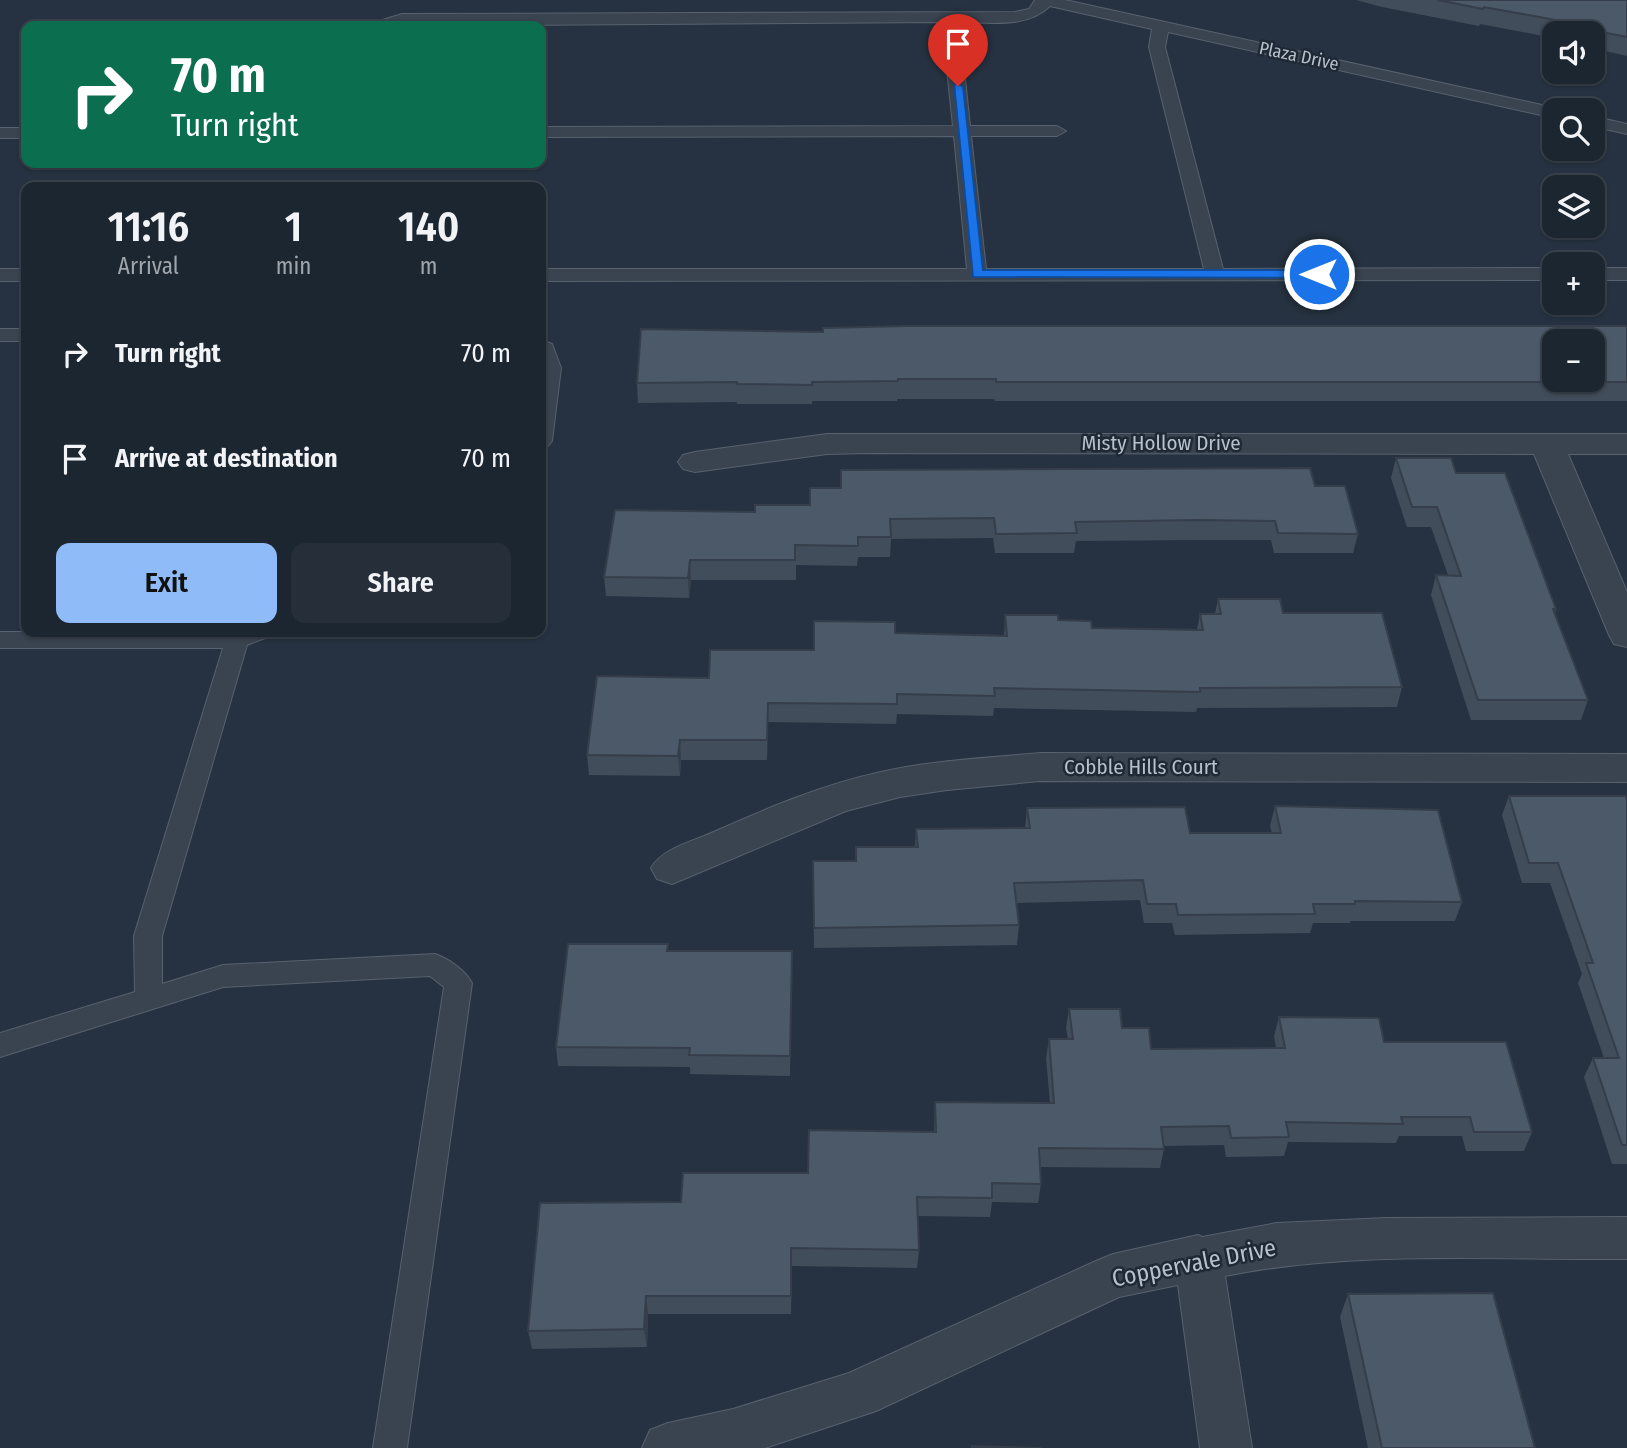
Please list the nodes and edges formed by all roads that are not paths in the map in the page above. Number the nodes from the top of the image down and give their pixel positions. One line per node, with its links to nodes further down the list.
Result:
1 (1045, 0): 2 (lane); 4 (lane, Plaza Drive)
2 (950, 17): 3 (lane); 8 (lane)
3 (395, 21)
4 (1161, 26): 5 (lane, Plaza Drive); 14 (lane)
5 (1542, 110)
6 (1605, 124): 7 (lane)
7 (1627, 129)
8 (962, 131): 9 (lane); 10 (lane); 13 (lane)
9 (1057, 131)
10 (546, 132)
11 (0, 133): 12 (lane)
12 (21, 133)
13 (977, 274): 14 (lane); 20 (lane)
14 (1215, 274): 15 (lane)
15 (1542, 274)
16 (1605, 274): 17 (lane)
17 (1627, 274)
18 (0, 275): 19 (lane)
19 (21, 275)
20 (546, 275)
21 (0, 335): 22 (lane)
22 (21, 335)
23 (546, 351): 24 (lane)
24 (546, 404)
25 (1547, 444): 26 (street, Misty Hollow Drive); 27 (street, Misty Hollow Drive); 28 (street)
26 (1627, 444)
27 (695, 463)
28 (1627, 635)
29 (185, 637): 31 (lane)
30 (247, 637): 34 (lane)
31 (0, 640)
32 (1627, 768): 33 (street, Cobble Hills Court)
33 (672, 868)
34 (149, 998): 35 (lane); 38 (lane)
35 (0, 1045)
36 (1627, 1238): 37 (street, Coppervale Drive)
37 (1198, 1257): 39 (street, Coppervale Drive); 40 (street)
38 (390, 1448)
39 (668, 1448)
40 (1226, 1448)

